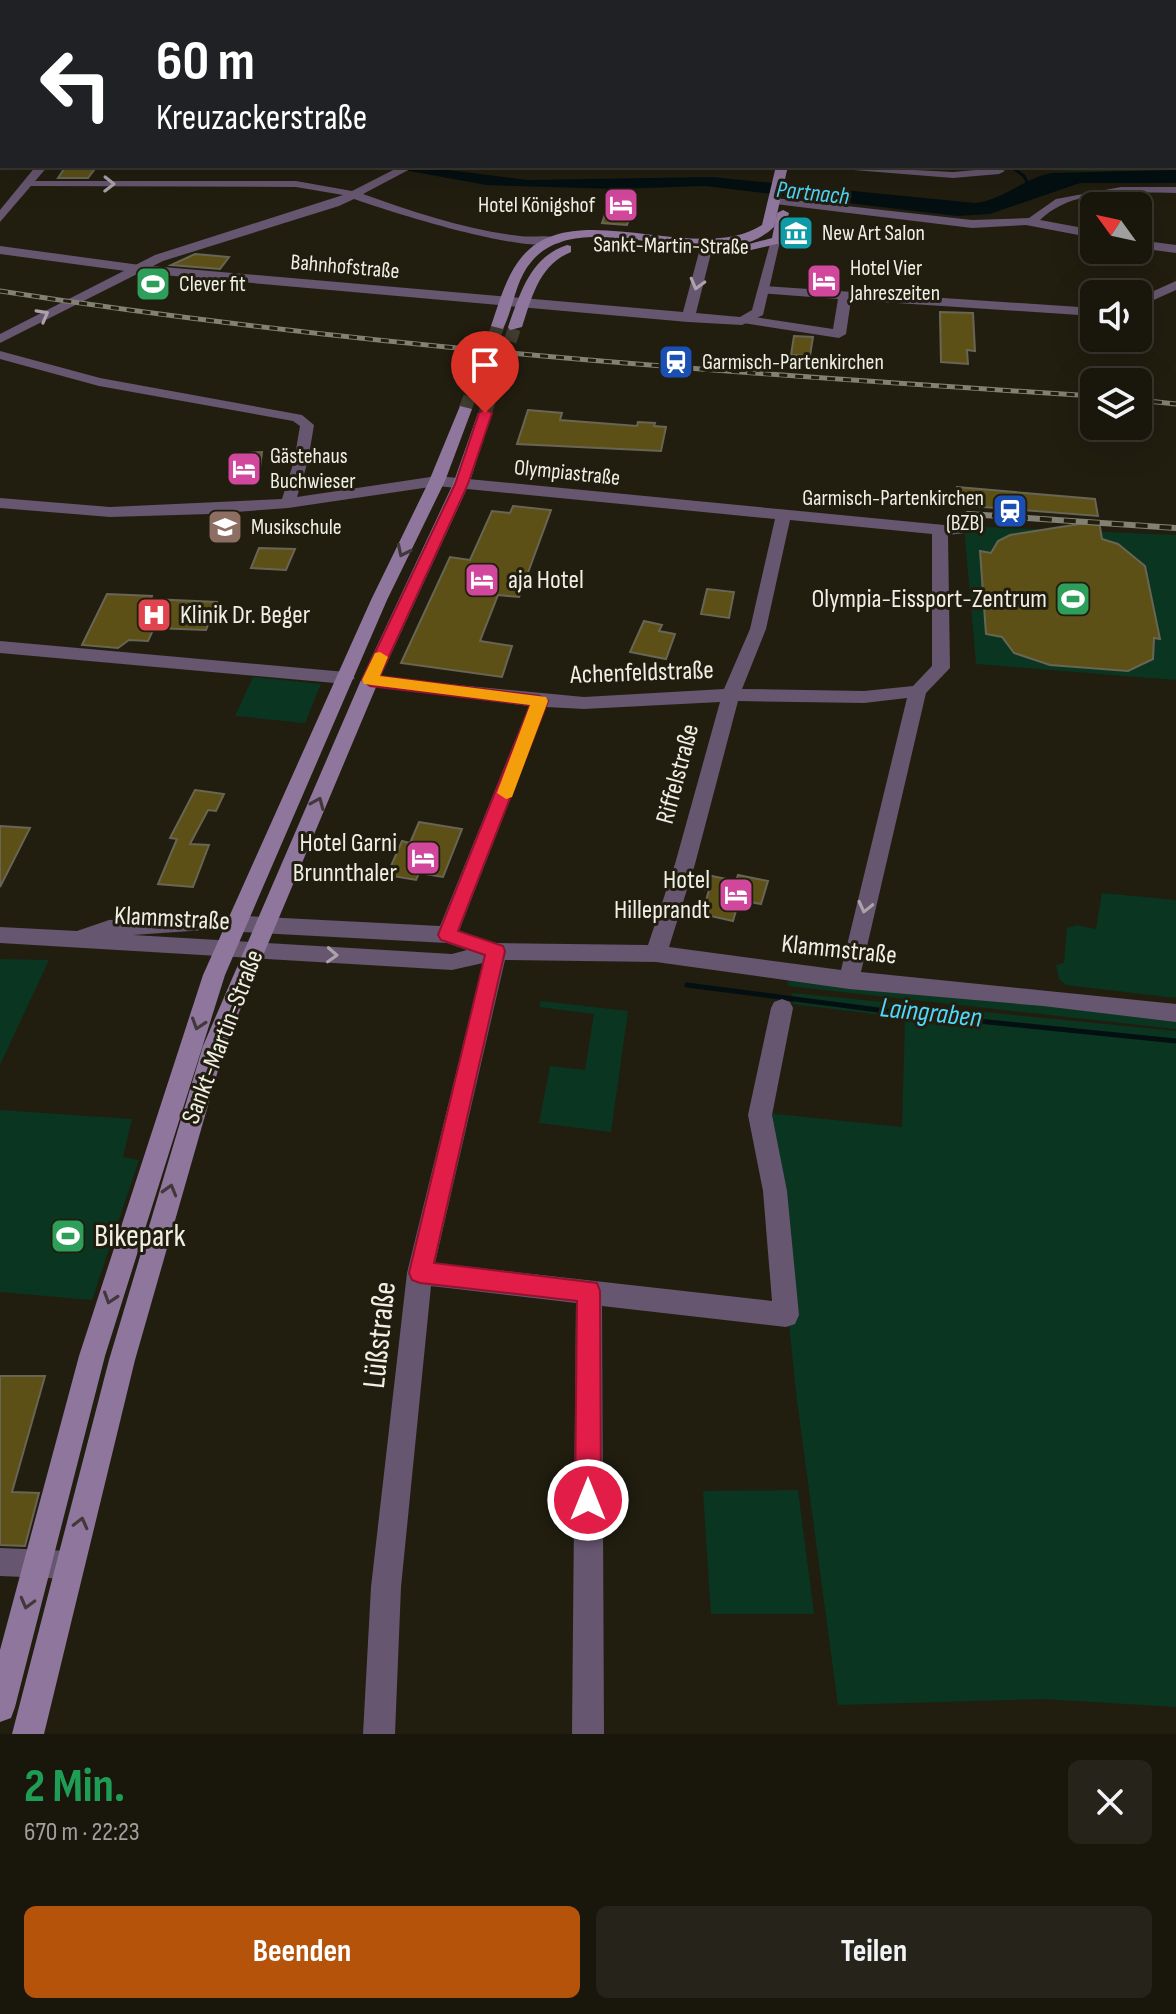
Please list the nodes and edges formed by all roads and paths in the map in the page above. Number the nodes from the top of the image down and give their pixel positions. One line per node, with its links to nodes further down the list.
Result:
1 (41, 168): 7 (street)
2 (407, 168): 10 (street)
3 (782, 168): 9 (main road)
4 (793, 168): 9 (main road)
5 (866, 168): 6 (street)
6 (999, 171)
7 (31, 183): 10 (street, one-way to 10); 11 (street)
8 (1176, 190): 12 (street)
9 (783, 193): 12 (street); 15 (main road); 17 (main road)
10 (354, 196): 14 (street); 25 (street)
11 (4, 211)
12 (1033, 221): 13 (street)
13 (1080, 231)
14 (520, 240): 16 (street); 23 (street)
15 (777, 240): 17 (main road, Sankt-Martin-Straße); 22 (street)
16 (557, 241): 18 (main road, Sankt-Martin-Straße); 23 (main road, Sankt-Martin-Straße)
17 (749, 242): 18 (main road, Sankt-Martin-Straße); 18 (main road, Sankt-Martin-Straße); 22 (street)
18 (707, 245): 34 (street, one-way to 34); 37 (main road, Sankt-Martin-Straße)
19 (1152, 246): 20 (street)
20 (1176, 249)
21 (0, 250): 24 (street, Bahnhofstraße)
22 (772, 253): 27 (street)
23 (530, 255): 36 (main road)
24 (112, 266): 25 (street, Bahnhofstraße); 28 (street)
25 (140, 269): 28 (street); 34 (street, Bahnhofstraße)
26 (1176, 285): 29 (street)
27 (764, 290): 31 (street); 35 (street)
28 (86, 293): 38 (street, one-way to 28)
29 (1161, 293): 30 (street); 32 (street)
30 (1176, 296)
31 (845, 297): 33 (street); 35 (street, Bahnhofstraße)
32 (1152, 297)
33 (1080, 311)
34 (688, 318): 35 (street, Bahnhofstraße)
35 (748, 320)
36 (498, 326)
37 (515, 327)
38 (0, 339)
39 (0, 355): 45 (street)
40 (465, 409): 42 (main road, Sankt-Martin-Straße)
41 (485, 413): 43 (main road, Sankt-Martin-Straße)
42 (437, 481): 43 (street, Olympiastraße); 45 (street, Olympiastraße); 50 (main road, Sankt-Martin-Straße, one-way to 50)
43 (461, 484): 46 (street, Olympiastraße); 51 (main road, Sankt-Martin-Straße)
44 (0, 503): 45 (street, Olympiastraße)
45 (288, 503)
46 (783, 516): 48 (street, Olympiastraße); 53 (street, Riffelstraße)
47 (959, 530): 48 (street, Olympiastraße)
48 (940, 537): 52 (street)
49 (0, 647): 50 (street)
50 (346, 678): 55 (main road, Sankt-Martin-Straße)
51 (370, 680): 54 (street, Achenfeldstraße); 56 (main road, Sankt-Martin-Straße, one-way to 51)
52 (918, 691): 53 (street, Achenfeldstraße); 64 (street, one-way to 64)
53 (731, 695): 54 (street, Achenfeldstraße); 63 (street, Riffelstraße)
54 (540, 701): 58 (street)
55 (234, 925): 56 (street, Klammstraße); 59 (street, Klammstraße); 60 (main road, Sankt-Martin-Straße)
56 (265, 927): 58 (street, Klammstraße); 62 (main road, Sankt-Martin-Straße)
57 (0, 935): 59 (street, Klammstraße)
58 (447, 935): 61 (street, Klammstraße)
59 (84, 937): 60 (street, Klammstraße)
60 (223, 950): 62 (street, Klammstraße); 70 (main road, Sankt-Martin-Straße, one-way to 70)
61 (496, 951): 62 (street, Klammstraße, one-way to 61); 63 (street, Klammstraße); 67 (street, Lüßstraße)
62 (254, 952): 71 (main road, Sankt-Martin-Straße, one-way to 62)
63 (656, 954): 64 (street, Klammstraße)
64 (849, 980): 66 (street, Klammstraße)
65 (782, 1008): 68 (street)
66 (1176, 1013)
67 (420, 1273): 68 (street); 74 (street, Lüßstraße)
68 (589, 1291): 75 (street)
69 (0, 1562): 70 (street)
70 (38, 1564): 71 (street); 72 (main road, Sankt-Martin-Straße, one-way to 72)
71 (71, 1565): 73 (main road, Sankt-Martin-Straße)
72 (0, 1707)
73 (28, 1734)
74 (379, 1734)
75 (588, 1734)

